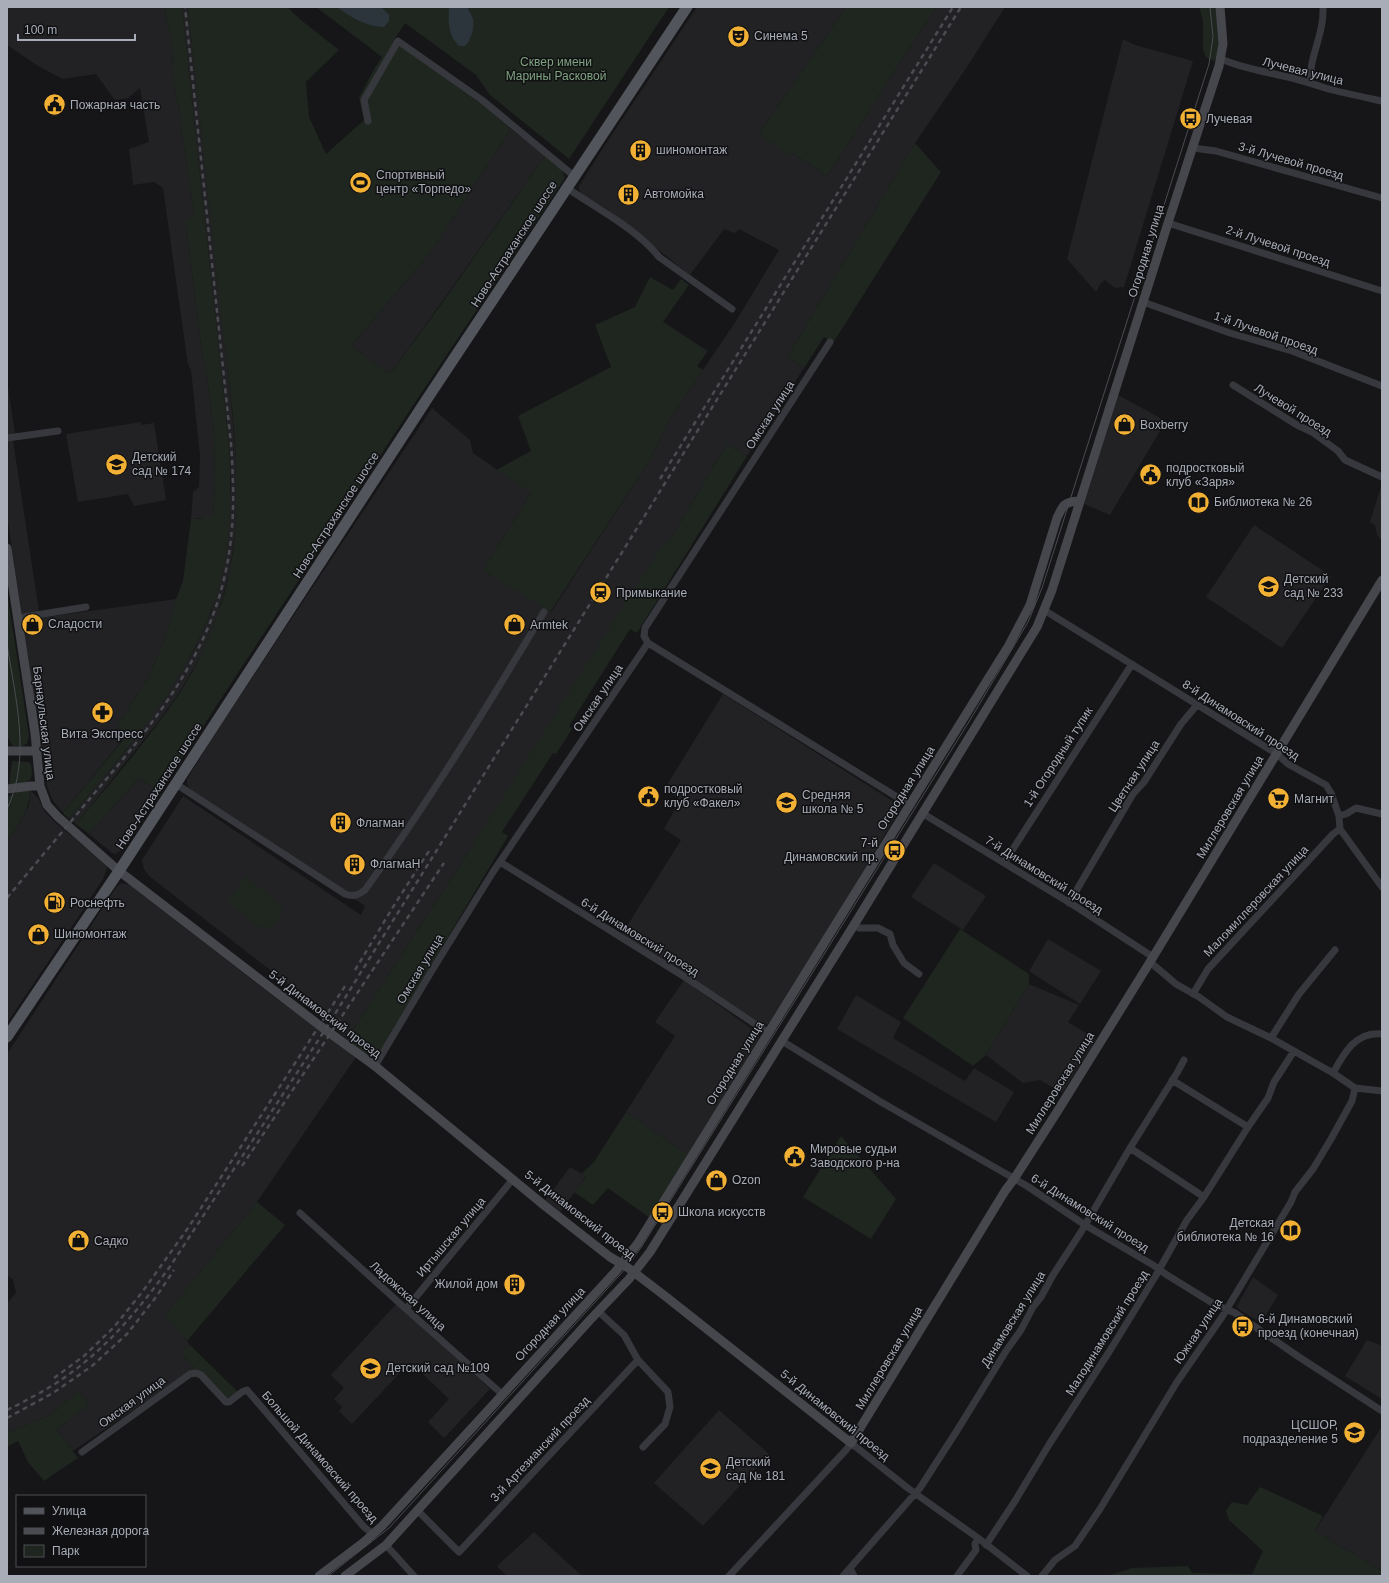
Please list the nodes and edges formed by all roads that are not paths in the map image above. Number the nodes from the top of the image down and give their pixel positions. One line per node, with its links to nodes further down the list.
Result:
1 (686, 7): 9 (main road, Ново-Астраханское шоссе)
2 (1220, 7): 4 (street, Огородная улица)
3 (1323, 7): 5 (street)
4 (1221, 59): 5 (street, Лучевая улица); 8 (street, Огородная улица)
5 (1310, 82): 6 (street, Лучевая улица)
6 (1382, 101)
7 (368, 121): 9 (street)
8 (1193, 148): 11 (street, 3-й Лучевой проезд); 12 (street, Огородная улица)
9 (574, 176): 10 (main road, Ново-Астраханское шоссе)
10 (567, 188): 15 (street); 35 (main road, Ново-Астраханское шоссе)
11 (1382, 198)
12 (1168, 223): 13 (street, 2-й Лучевой проезд); 14 (street, Огородная улица)
13 (1382, 291)
14 (1143, 302): 18 (street, 1-й Лучевой проезд); 22 (street, Огородная улица)
15 (732, 309)
16 (830, 342): 29 (street, Омская улица)
17 (1233, 385): 21 (street, Лучевой проезд)
18 (1382, 386)
19 (58, 431): 20 (street)
20 (7, 438)
21 (1382, 477)
22 (1079, 501): 26 (street, Огородная улица); 38 (street, Огородная улица)
23 (7, 548): 28 (street, Барнаульская улица)
24 (1382, 580): 34 (street, Миллеровская улица)
25 (86, 607): 28 (street)
26 (1044, 610): 30 (street, 8-й Динамовский проезд); 39 (street, Огородная улица)
27 (544, 612): 35 (street)
28 (18, 618): 33 (street, Барнаульская улица)
29 (648, 643): 38 (street); 43 (street, Омская улица)
30 (1132, 664): 31 (street, 8-й Динамовский проезд); 44 (street, 1-й Огородный тупик)
31 (1197, 705): 34 (street, 8-й Динамовский проезд); 47 (street, Цветная улица)
32 (7, 751): 33 (street)
33 (36, 751): 36 (street, Барнаульская улица)
34 (1277, 754): 41 (street, 8-й Динамовский проезд); 50 (street, Миллеровская улица)
35 (176, 784): 45 (main road, Ново-Астраханское шоссе)
36 (40, 786): 37 (street); 45 (street, Барнаульская улица)
37 (7, 789)
38 (910, 805): 53 (street, Огородная улица)
39 (922, 813): 44 (street, 7-й Динамовский проезд); 48 (street, Огородная улица)
40 (1382, 814): 41 (street)
41 (1339, 816): 42 (street, 8-й Динамовский проезд)
42 (1340, 829): 46 (street); 52 (street, Маломиллеровская улица)
43 (500, 862): 53 (street, 6-й Динамовский проезд); 60 (street, Омская улица)
44 (1004, 863): 47 (street, 7-й Динамовский проезд)
45 (119, 871): 55 (main road, Ново-Астраханское шоссе); 60 (street, 5-й Динамовский проезд)
46 (1382, 887)
47 (1069, 903): 50 (street, 7-й Динамовский проезд)
48 (854, 925): 51 (street); 57 (street, Огородная улица)
49 (1335, 950): 56 (street)
50 (1152, 959): 52 (street, 7-й Динамовский проезд); 67 (street, Миллеровская улица)
51 (919, 974)
52 (1193, 994): 56 (street, 7-й Динамовский проезд)
53 (768, 1032): 72 (street, Огородная улица)
54 (1382, 1034): 61 (street)
55 (7, 1037)
56 (1272, 1038): 58 (street, 7-й Динамовский проезд)
57 (782, 1041): 67 (street, 6-й Динамовский проезд); 74 (street, Огородная улица)
58 (1294, 1051): 61 (street, 7-й Динамовский проезд); 65 (street, Малодинамовский проезд)
59 (1184, 1060): 62 (street, Динамовская улица)
60 (375, 1066): 68 (street, 5-й Динамовский проезд)
61 (1333, 1073): 63 (street, 7-й Динамовский проезд)
62 (1172, 1080): 65 (street); 66 (street, Динамовская улица)
63 (1355, 1088): 64 (street, 7-й Динамовский проезд); 75 (street, Южная улица)
64 (1382, 1091)
65 (1248, 1127): 69 (street, Малодинамовский проезд)
66 (1130, 1148): 69 (street); 71 (street, Динамовская улица)
67 (1014, 1179): 71 (street, 6-й Динамовский проезд); 82 (street, Миллеровская улица)
68 (514, 1180): 72 (street, 5-й Динамовский проезд); 76 (street, Иртышская улица)
69 (1204, 1197): 73 (street, Малодинамовский проезд)
70 (300, 1213): 76 (street, Ладожская улица)
71 (1085, 1225): 73 (street, 6-й Динамовский проезд); 85 (street, Динамовская улица)
72 (621, 1264): 74 (street, 5-й Динамовский проезд); 80 (street, Огородная улица)
73 (1159, 1270): 75 (street, 6-й Динамовский проезд); 90 (street, Малодинамовский проезд)
74 (634, 1273): 77 (street, Огородная улица); 82 (street, 5-й Динамовский проезд)
75 (1226, 1308): 81 (street, 6-й Динамовский проезд); 100 (street, Южная улица)
76 (406, 1309): 80 (street, Ладожская улица)
77 (598, 1311): 78 (street); 86 (street, Огородная улица)
78 (638, 1360): 83 (street); 86 (street, 3-й Артезианский проезд)
79 (196, 1373): 84 (street, Омская улица); 87 (street, Большой Динамовский проезд)
80 (502, 1394): 87 (street, Огородная улица)
81 (1382, 1411)
82 (851, 1442): 85 (street, 5-й Динамовский проезд); 95 (street, Миллеровская улица)
83 (643, 1447)
84 (82, 1452)
85 (916, 1493): 88 (street, 5-й Динамовский проезд); 91 (street, Динамовская улица)
86 (418, 1511): 89 (street, Огородная улица)
87 (373, 1534): 92 (street, Огородная улица)
88 (978, 1538): 90 (street, 5-й Динамовский проезд); 98 (street)
89 (386, 1545): 93 (street, Огородная улица); 94 (street)
90 (986, 1545): 99 (street, 5-й Динамовский проезд)
91 (850, 1568): 96 (street, Динамовская улица); 97 (street)
92 (319, 1576)
93 (345, 1576)
94 (414, 1576)
95 (729, 1576)
96 (843, 1576)
97 (854, 1576)
98 (957, 1576)
99 (1027, 1576)
100 (1042, 1576)

